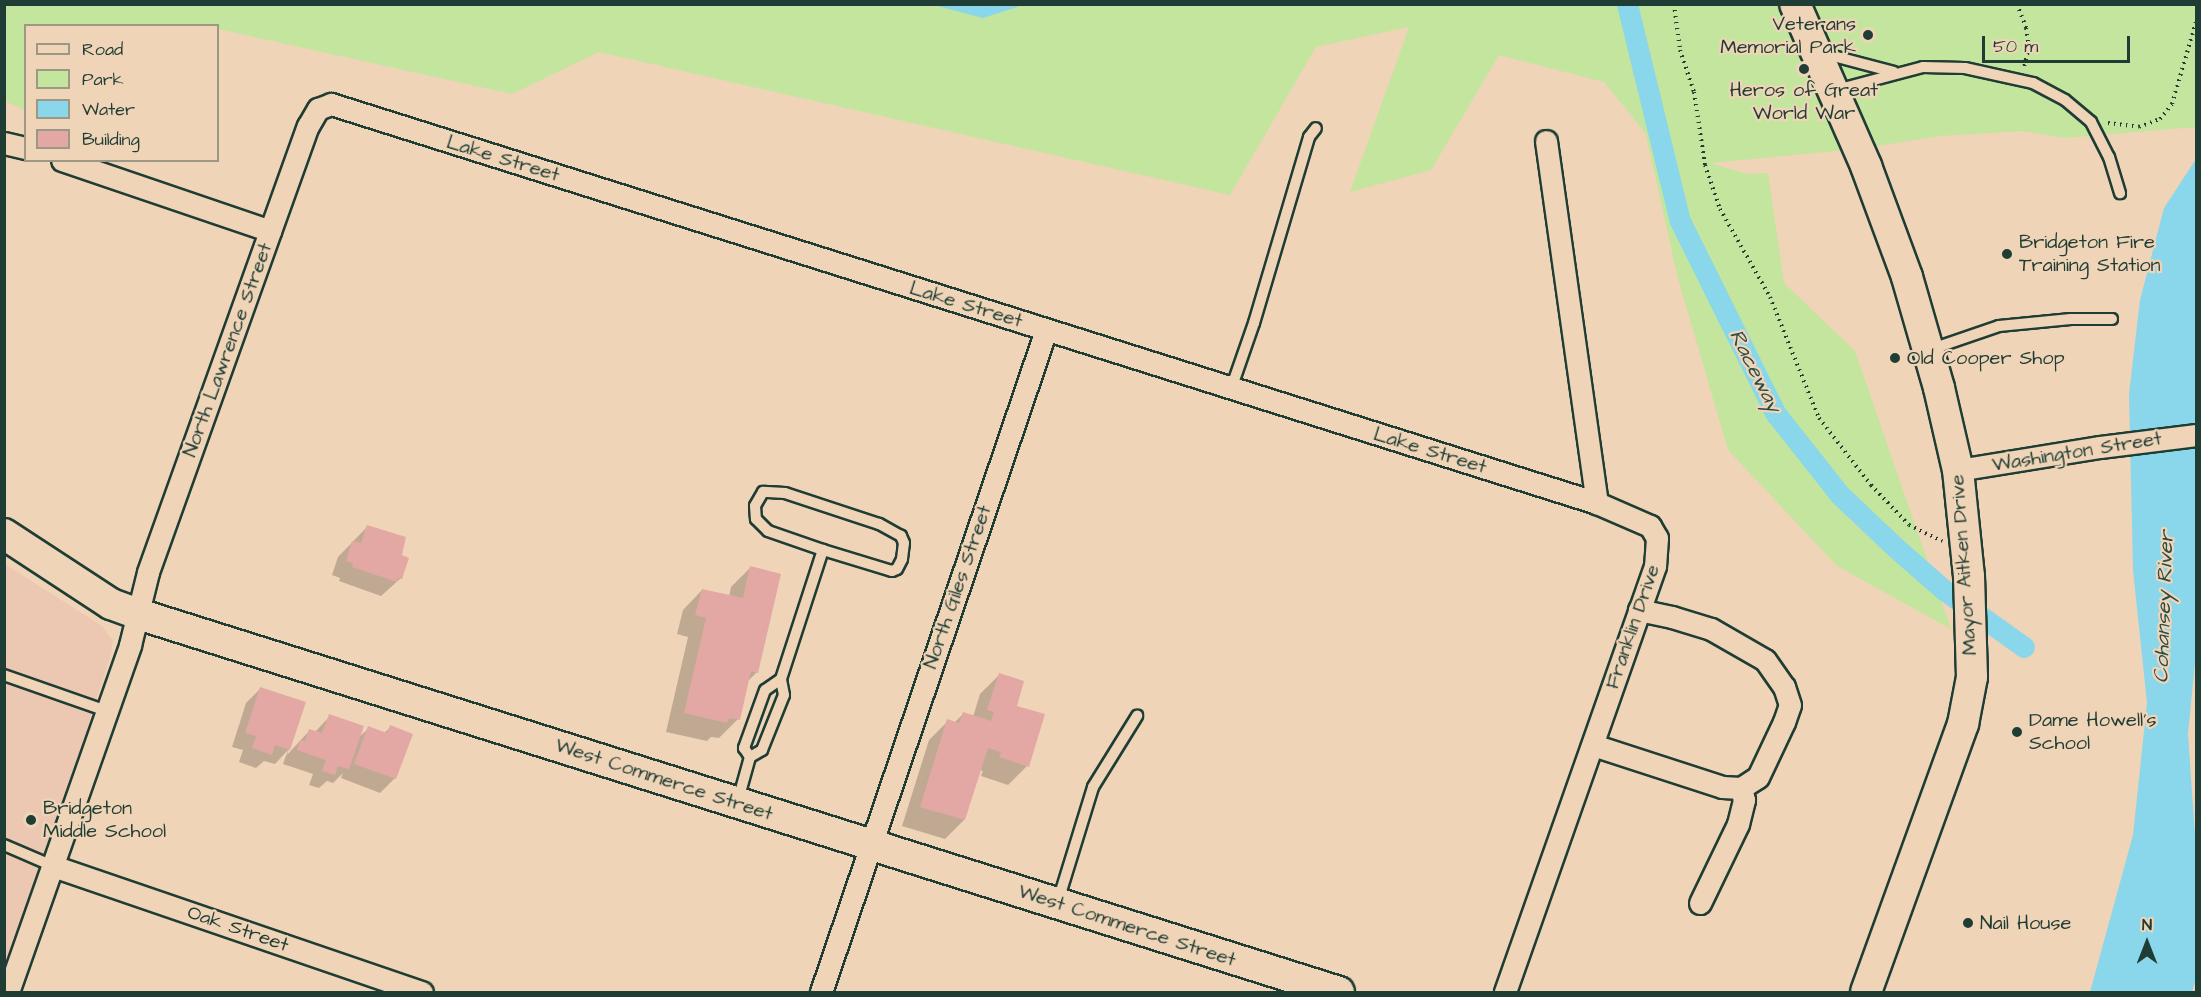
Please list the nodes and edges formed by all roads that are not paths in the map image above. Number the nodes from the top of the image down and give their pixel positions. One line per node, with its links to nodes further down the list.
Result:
1 (1795, 4): 2 (street, Mayor Aitken Drive)
2 (1815, 51): 3 (lane); 4 (street, Mayor Aitken Drive)
3 (1894, 72): 4 (lane); 11 (lane)
4 (1832, 91): 15 (street, Mayor Aitken Drive)
5 (337, 105): 12 (street, North Lawrence Street); 14 (street, Lake Street)
6 (1316, 128): 16 (lane)
7 (1546, 141): 19 (street)
8 (4, 143): 9 (street)
9 (24, 148)
10 (68, 162): 12 (street)
11 (2120, 193)
12 (270, 231): 23 (street, North Lawrence Street)
13 (2112, 319): 15 (lane)
14 (1046, 330): 16 (street, Lake Street); 35 (street, North Giles Street)
15 (1929, 350): 18 (street, Mayor Aitken Drive)
16 (1231, 388): 19 (street, Lake Street)
17 (2196, 435): 18 (street, Washington Street)
18 (1958, 470): 44 (street, Mayor Aitken Drive)
19 (1597, 503): 22 (street, Franklin Drive)
20 (4, 534): 23 (street, West Commerce Street)
21 (823, 550): 21 (lane); 25 (lane)
22 (1640, 610): 30 (street, Franklin Drive); 32 (street)
23 (138, 614): 26 (street, North Lawrence Street); 33 (street, West Commerce Street)
24 (4, 675): 26 (lane)
25 (781, 679): 28 (lane); 29 (lane)
26 (107, 711): 36 (street, North Lawrence Street)
27 (1137, 716): 38 (lane)
28 (753, 724): 29 (lane); 31 (lane)
29 (770, 730): 31 (lane)
30 (1593, 745): 32 (street); 43 (street, Franklin Drive)
31 (750, 757): 33 (lane)
32 (1741, 788): 37 (street)
33 (737, 803): 35 (street, West Commerce Street)
34 (4, 845): 36 (lane)
35 (870, 845): 38 (street, West Commerce Street); 39 (street, North Giles Street)
36 (53, 866): 40 (street, North Lawrence Street); 41 (street, Oak Street)
37 (1700, 903)
38 (1057, 904): 42 (street, West Commerce Street)
39 (825, 992)
40 (8, 993)
41 (422, 993)
42 (1339, 993)
43 (1505, 993)
44 (1866, 993)

